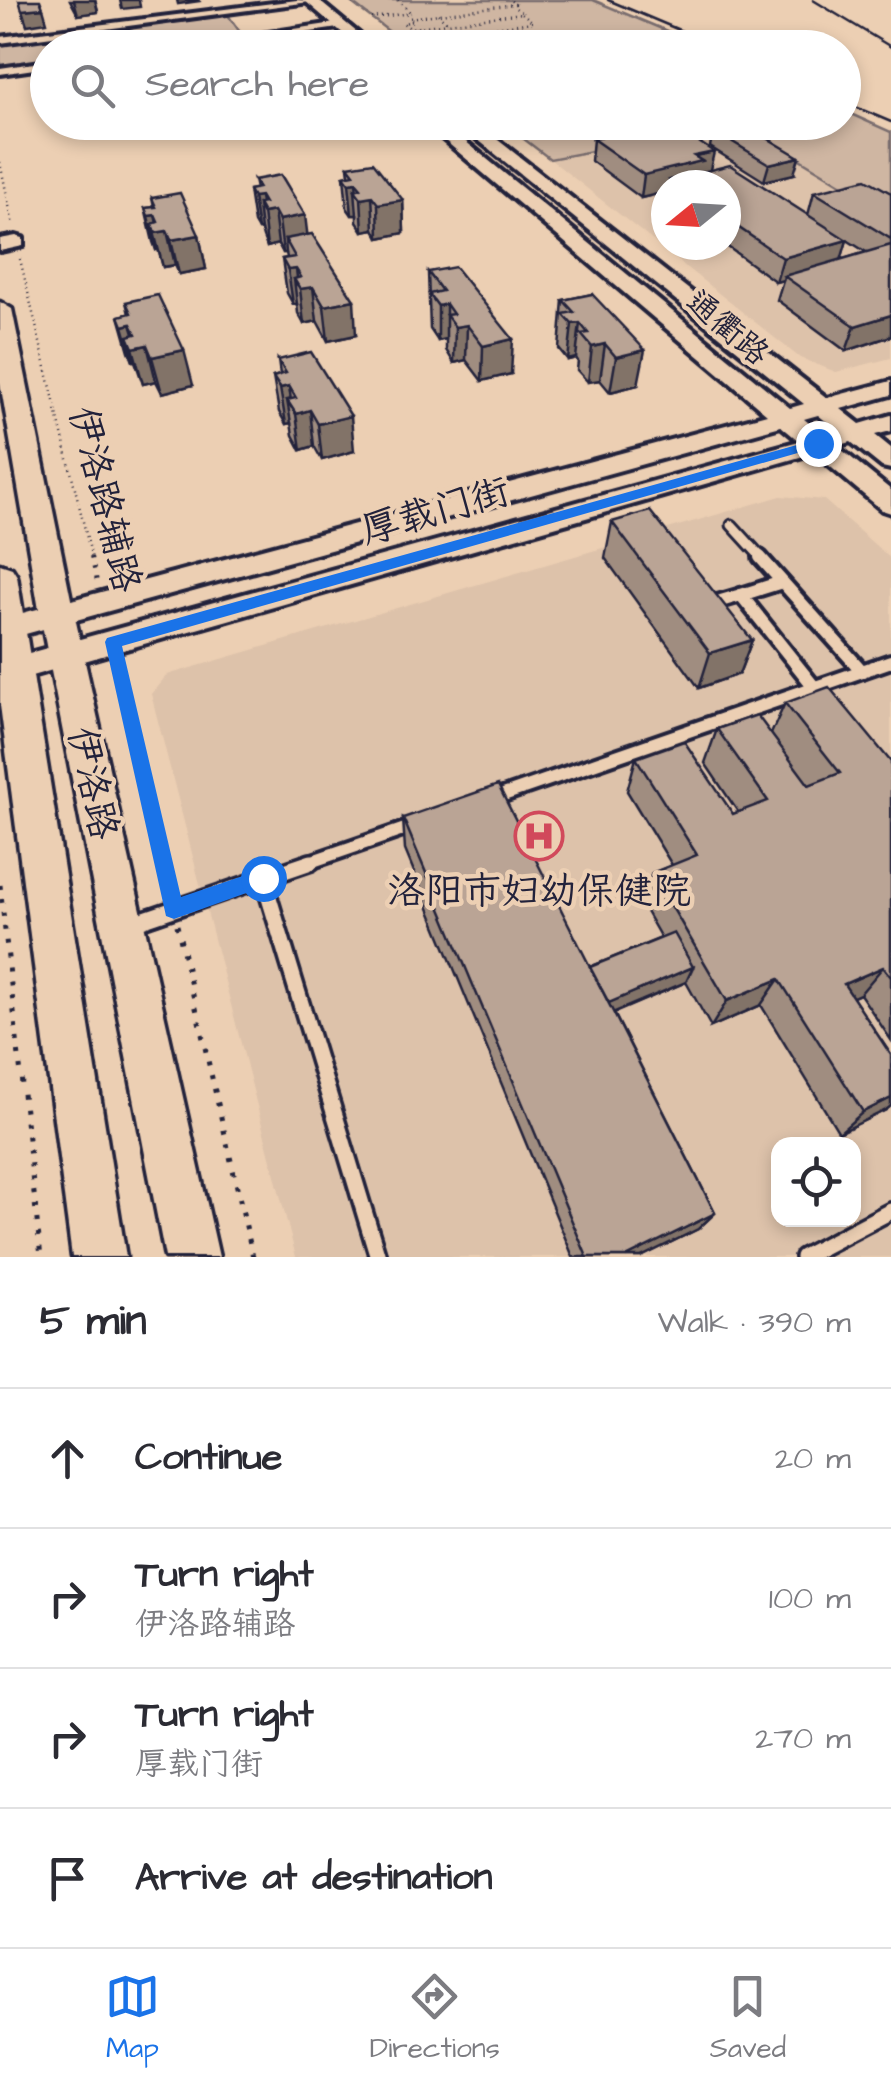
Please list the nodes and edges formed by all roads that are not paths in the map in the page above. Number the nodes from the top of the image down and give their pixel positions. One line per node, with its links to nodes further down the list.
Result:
1 (311, 0): 2 (street); 3 (street)
2 (286, 2): 4 (street); 5 (street)
3 (341, 26): 6 (street); 7 (street)
4 (75, 30)
5 (320, 30)
6 (331, 30)
7 (346, 30)
8 (30, 36): 9 (street)
9 (0, 40)
10 (30, 67): 11 (street)
11 (0, 71)
12 (453, 140): 17 (street, 通衢路)
13 (487, 140): 16 (street, 通衢路)
14 (0, 309): 28 (main road, 伊洛路)
15 (891, 388): 16 (street, 厚载门街)
16 (822, 406): 17 (street, 厚载门街); 19 (street, 通衢路)
17 (786, 417): 20 (street, 通衢路); 28 (street, 厚载门街)
18 (891, 423): 19 (street, 厚载门街)
19 (856, 432): 20 (street, 厚载门街); 21 (street, 通衢路)
20 (818, 443): 22 (street, 通衢路); 28 (street, 厚载门街)
21 (891, 460)
22 (891, 504)
23 (732, 524): 25 (lane)
24 (0, 576): 29 (main road, 伊洛路)
25 (782, 582): 26 (lane); 31 (lane)
26 (741, 594): 27 (lane); 32 (lane)
27 (690, 610)
28 (61, 635): 29 (street, 厚载门街); 29 (street, 厚载门街); 37 (main road, 伊洛路)
29 (5, 650): 39 (main road, 伊洛路)
30 (891, 661): 31 (lane)
31 (862, 671): 32 (lane)
32 (815, 687): 33 (lane); 34 (lane)
33 (826, 703)
34 (466, 808)
35 (428, 820): 36 (lane)
36 (263, 878): 37 (lane); 41 (lane)
37 (125, 926): 40 (main road, 伊洛路)
38 (891, 1212): 42 (lane)
39 (99, 1257)
40 (192, 1257)
41 (378, 1257)
42 (802, 1257)

